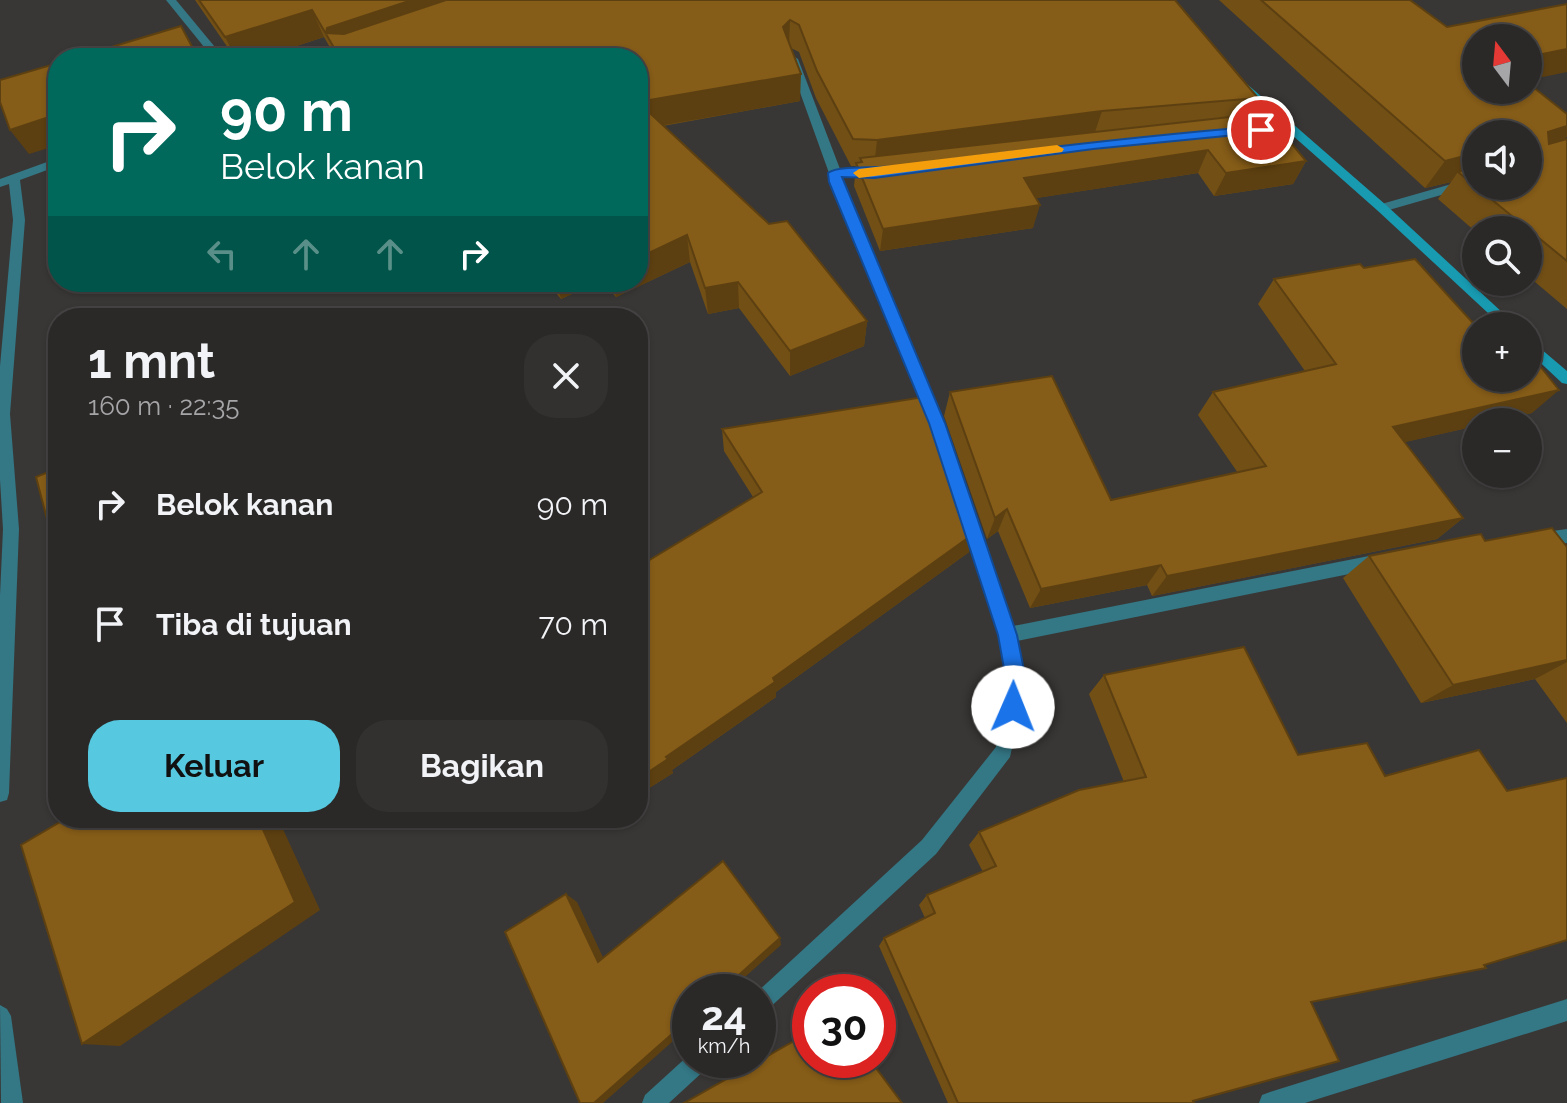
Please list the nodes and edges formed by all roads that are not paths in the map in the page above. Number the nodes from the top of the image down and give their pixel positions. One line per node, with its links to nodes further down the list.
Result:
1 (171, 0): 2 (street)
2 (211, 48)
3 (791, 53): 9 (street)
4 (1230, 74): 5 (street)
5 (1289, 127): 6 (street); 12 (street)
6 (1274, 129)
7 (48, 166): 10 (street)
8 (889, 172): 9 (street)
9 (835, 173): 17 (street)
10 (7, 180): 16 (street)
11 (1462, 185): 12 (street)
12 (1382, 208): 13 (street)
13 (1495, 312)
14 (1542, 356): 15 (street)
15 (1567, 379)
16 (1, 414): 23 (street)
17 (942, 439)
18 (962, 499): 22 (street)
19 (1567, 536): 20 (street)
20 (1521, 540)
21 (1398, 557): 22 (street)
22 (1007, 635): 24 (street)
23 (0, 793)
24 (776, 988)
25 (1567, 1010): 30 (street)
26 (0, 1016): 28 (street)
27 (680, 1078): 29 (street)
28 (12, 1103)
29 (653, 1103)
30 (1270, 1103)

